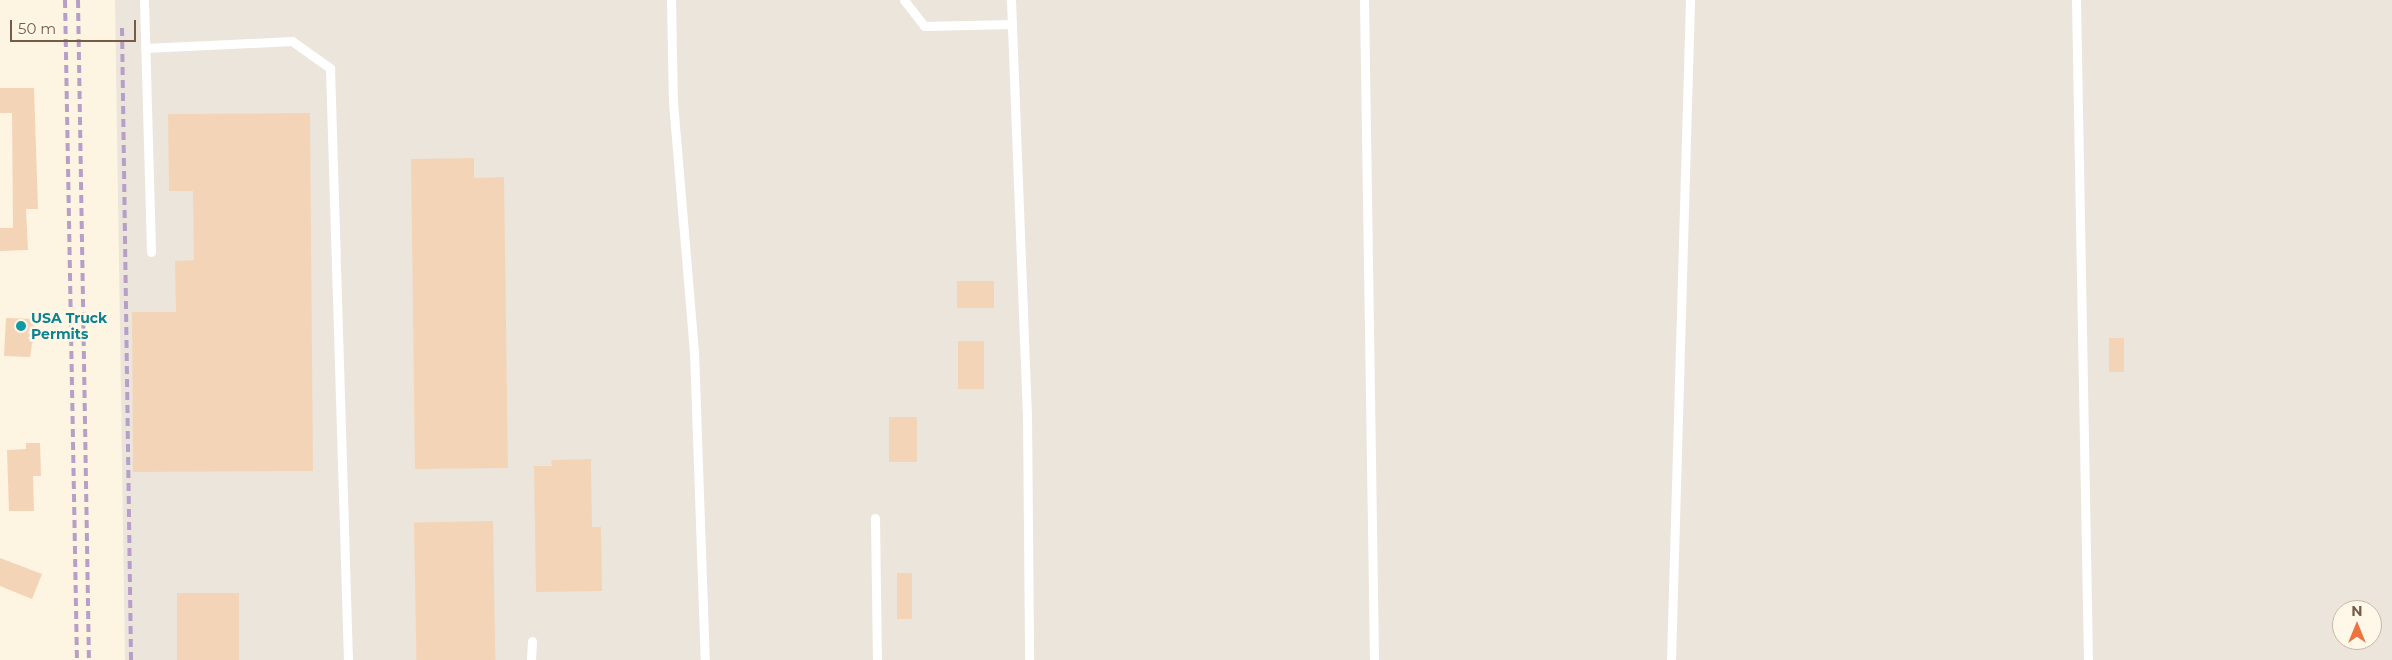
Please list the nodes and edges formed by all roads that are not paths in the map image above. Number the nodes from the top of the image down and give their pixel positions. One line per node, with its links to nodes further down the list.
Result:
1 (144, 0): 9 (lane)
2 (671, 0): 15 (lane)
3 (904, 0): 8 (lane)
4 (1011, 0): 8 (lane)
5 (1364, 0): 18 (lane)
6 (1690, 0): 19 (lane)
7 (2076, 0): 20 (lane)
8 (1012, 24): 17 (lane)
9 (145, 48): 10 (lane); 13 (lane)
10 (151, 252)
11 (875, 518): 16 (lane)
12 (532, 641): 14 (lane)
13 (348, 660)
14 (532, 660)
15 (705, 660)
16 (877, 660)
17 (1030, 660)
18 (1374, 660)
19 (1671, 660)
20 (2088, 660)

